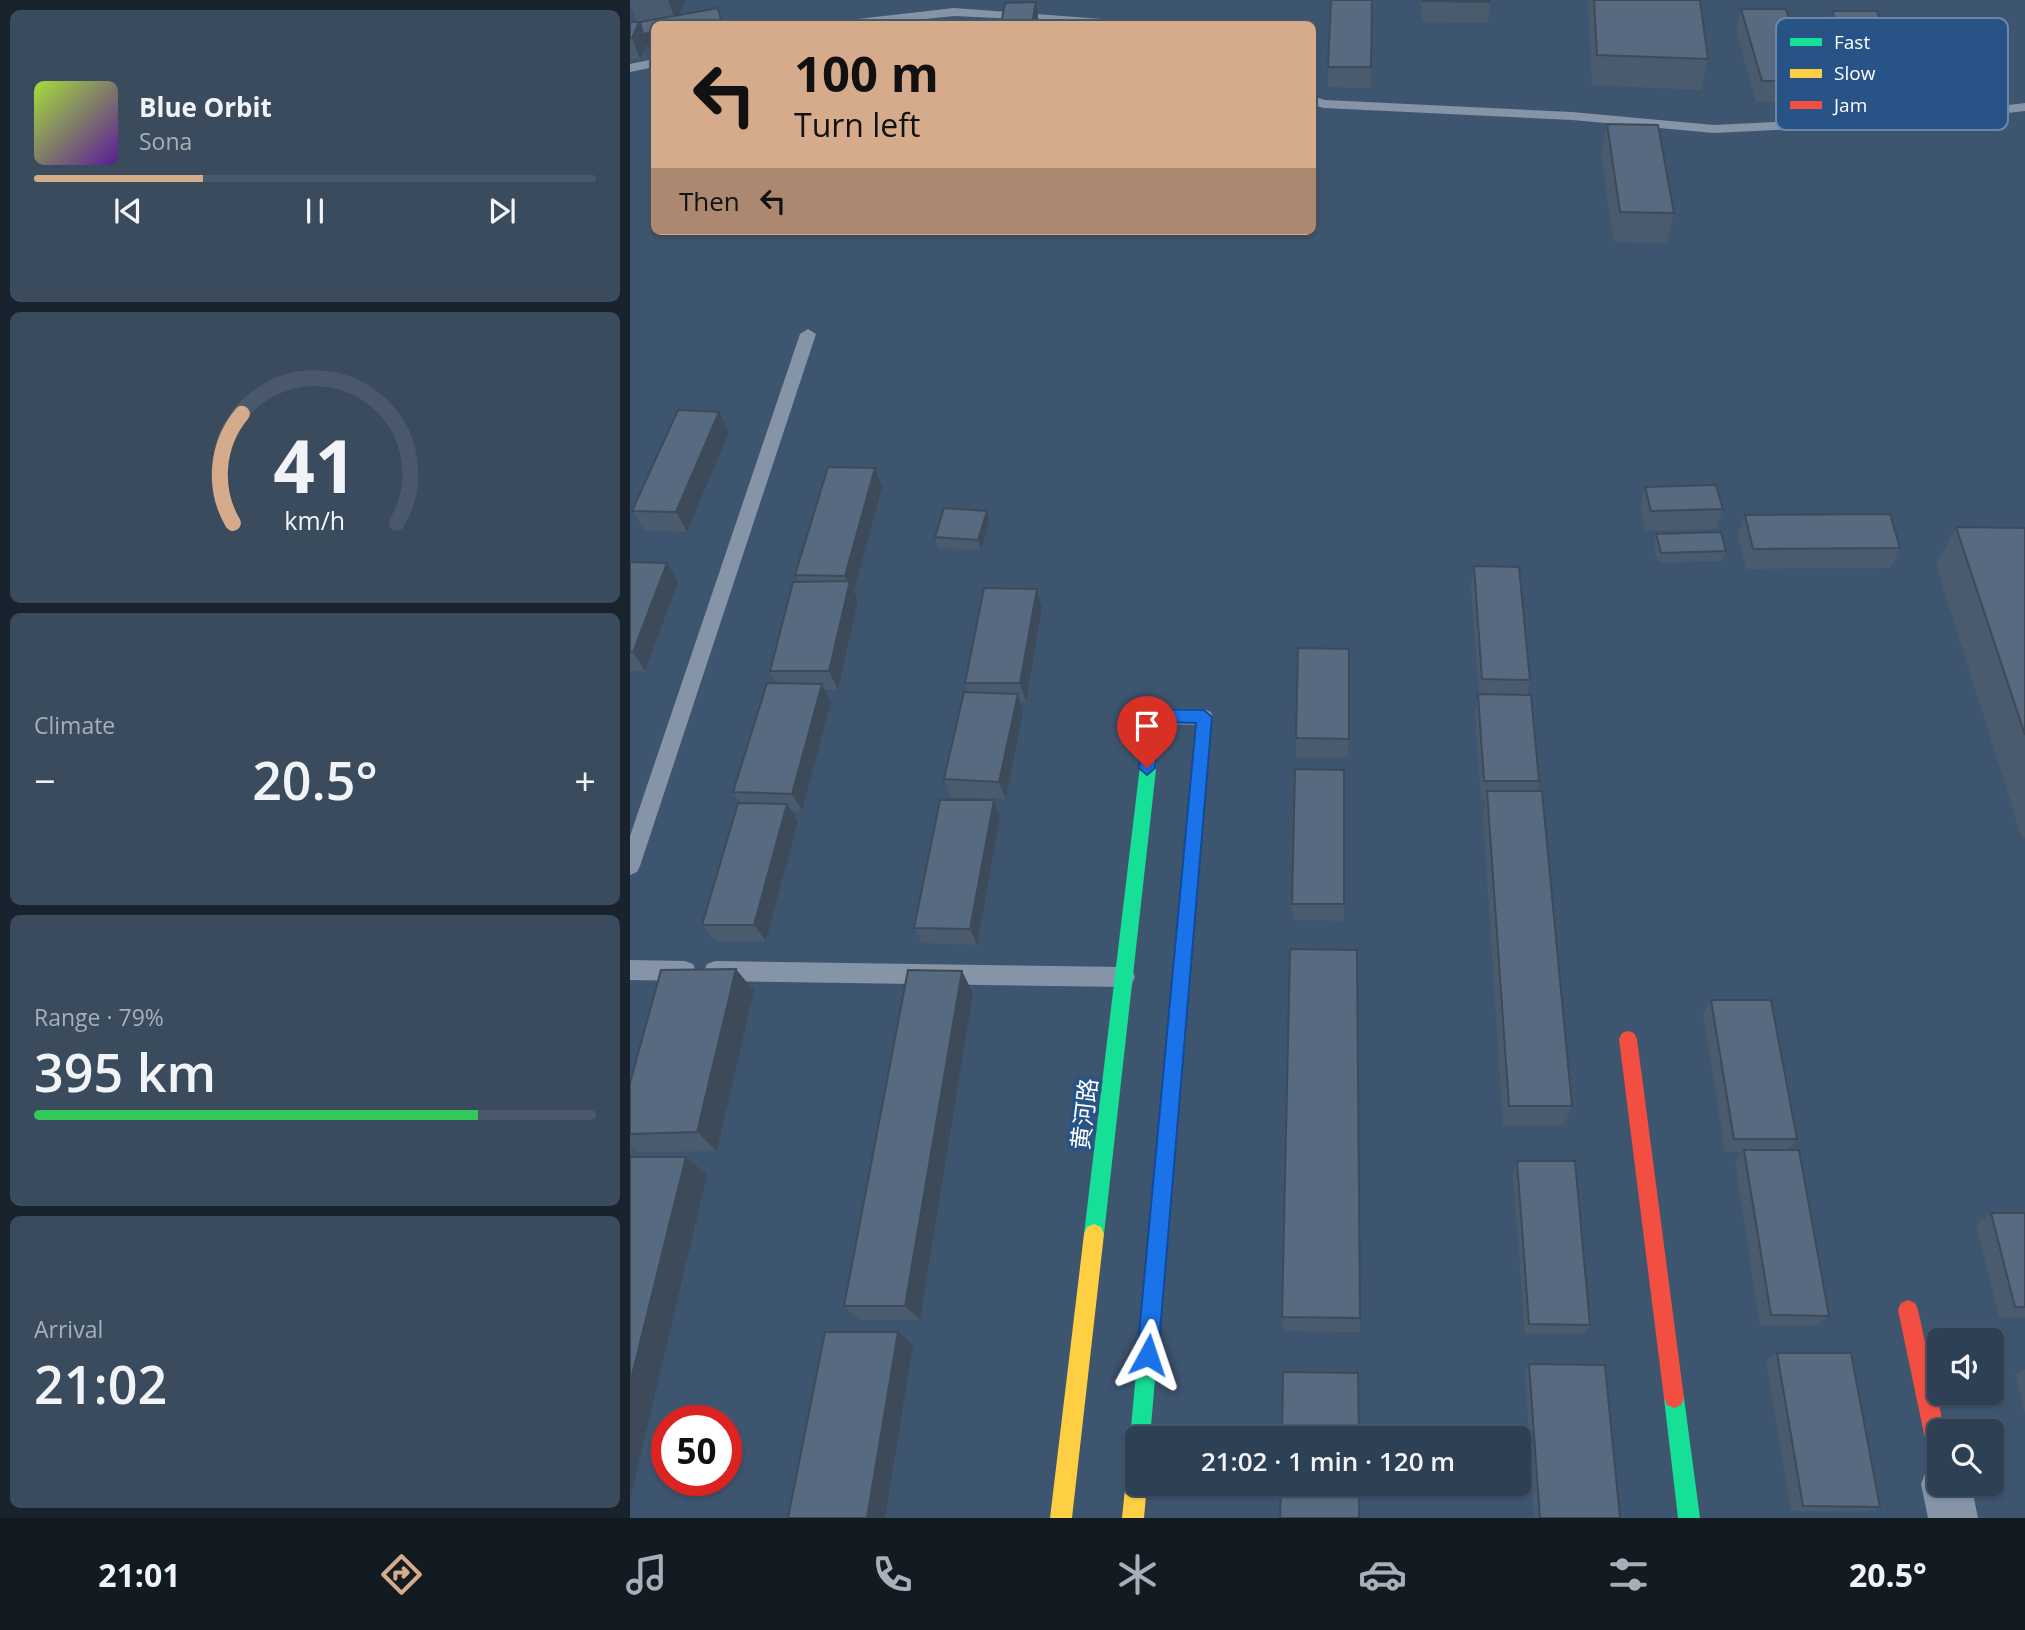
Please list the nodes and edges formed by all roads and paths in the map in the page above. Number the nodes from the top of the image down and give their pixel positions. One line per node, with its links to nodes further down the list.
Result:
1 (953, 6): 2 (lane); 3 (lane)
2 (866, 21)
3 (1086, 21)
4 (651, 64): 5 (lane)
5 (630, 68)
6 (1316, 101): 7 (lane)
7 (1776, 126)
8 (808, 334): 11 (lane)
9 (1153, 716): 10 (lane); 13 (main road, 黄河路)
10 (1204, 717): 17 (main road)
11 (630, 866)
12 (630, 970): 13 (lane)
13 (1124, 977): 20 (main road, 黄河路)
14 (1628, 1039): 22 (main road)
15 (1908, 1310): 16 (main road)
16 (1932, 1419)
17 (1141, 1426)
18 (1135, 1496): 21 (main road)
19 (1948, 1496): 23 (street)
20 (1061, 1518)
21 (1133, 1518)
22 (1689, 1518)
23 (1953, 1518)

